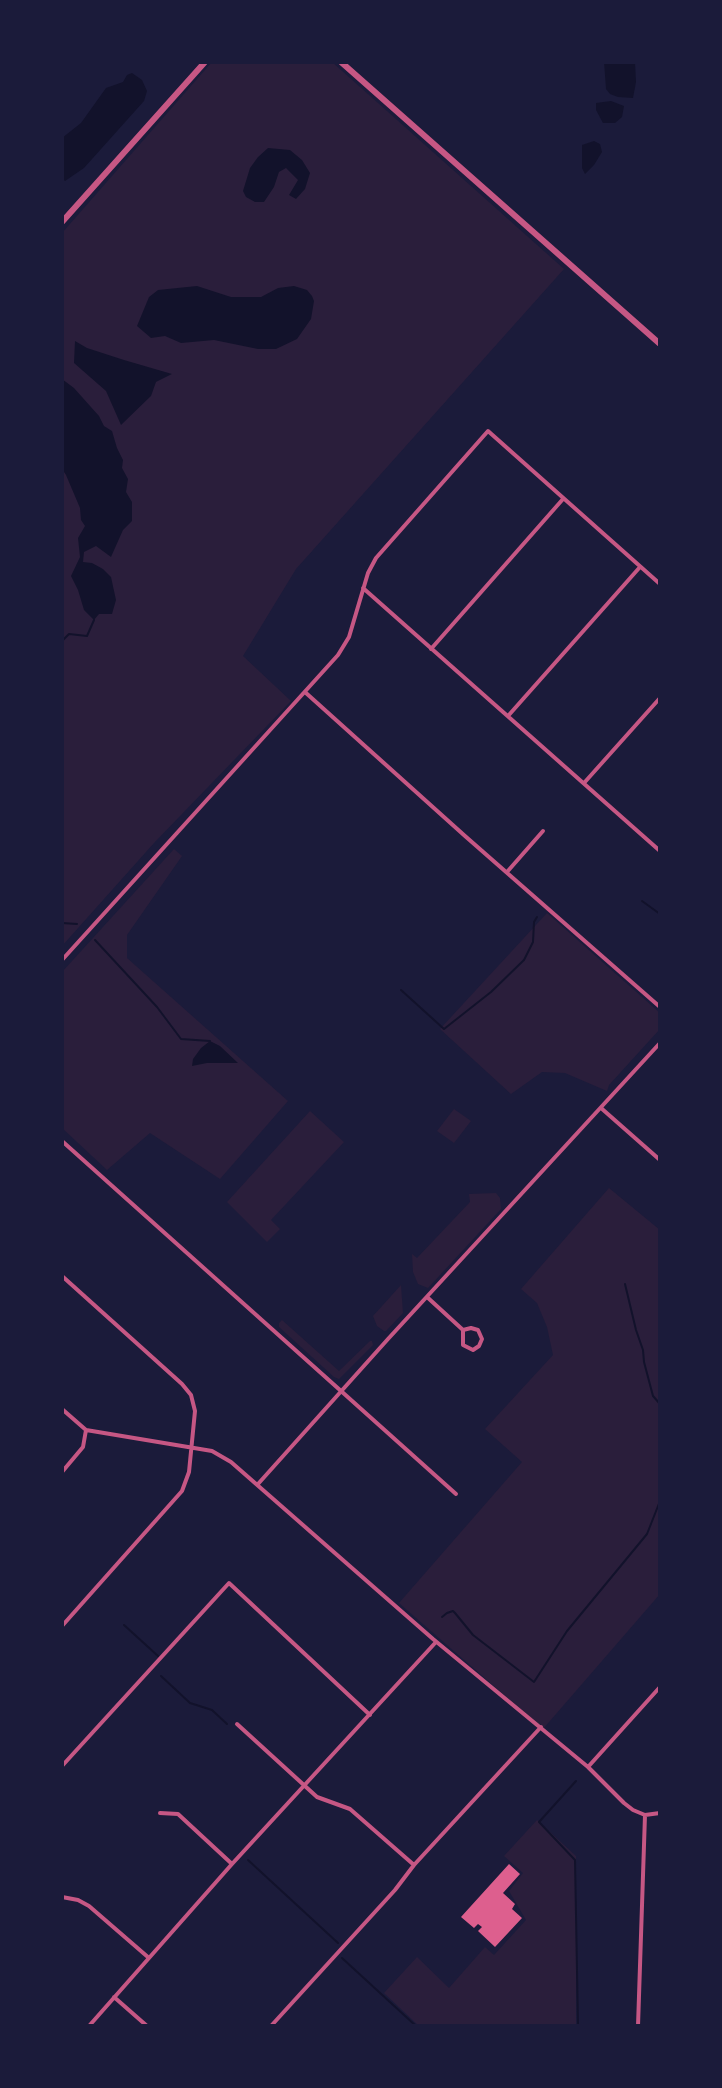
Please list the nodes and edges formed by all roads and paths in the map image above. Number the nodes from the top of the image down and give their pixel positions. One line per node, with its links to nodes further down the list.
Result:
1 (205, 62): 3 (street)
2 (341, 62): 4 (street)
3 (62, 222)
4 (660, 344)
5 (563, 499): 6 (street); 8 (street); 9 (street)
6 (640, 567): 7 (street); 12 (street)
7 (660, 584)
8 (363, 588): 9 (street); 10 (street)
9 (431, 649): 12 (street)
10 (305, 692): 16 (street); 17 (street)
11 (660, 698): 13 (street)
12 (508, 716): 13 (street)
13 (584, 783): 15 (street)
14 (543, 831): 16 (street)
15 (660, 851)
16 (507, 872): 18 (street)
17 (62, 960)
18 (660, 1007)
19 (660, 1043): 20 (street)
20 (601, 1108): 22 (street); 24 (street)
21 (62, 1141): 26 (street)
22 (660, 1160)
23 (62, 1276): 29 (street)
24 (427, 1297): 25 (street); 26 (street)
25 (463, 1330): 25 (street)
26 (341, 1391): 31 (street); 32 (street)
27 (62, 1409): 28 (street)
28 (86, 1430): 29 (street); 30 (street)
29 (190, 1448): 31 (street); 33 (street)
30 (62, 1472)
31 (258, 1484): 34 (street)
32 (456, 1494)
33 (62, 1626)
34 (436, 1642): 36 (street); 38 (street)
35 (660, 1687): 40 (street)
36 (370, 1715): 39 (street); 41 (street)
37 (237, 1724): 41 (street)
38 (541, 1727): 40 (street); 46 (street)
39 (62, 1766)
40 (588, 1767): 44 (street)
41 (305, 1786): 45 (street); 46 (street)
42 (160, 1813): 45 (street)
43 (660, 1813): 44 (street)
44 (645, 1815): 53 (street)
45 (232, 1864): 48 (street)
46 (414, 1865): 52 (street)
47 (62, 1897): 48 (street)
48 (149, 1958): 49 (street)
49 (114, 1997): 50 (street); 51 (street)
50 (89, 2026)
51 (147, 2026)
52 (271, 2026)
53 (638, 2026)

